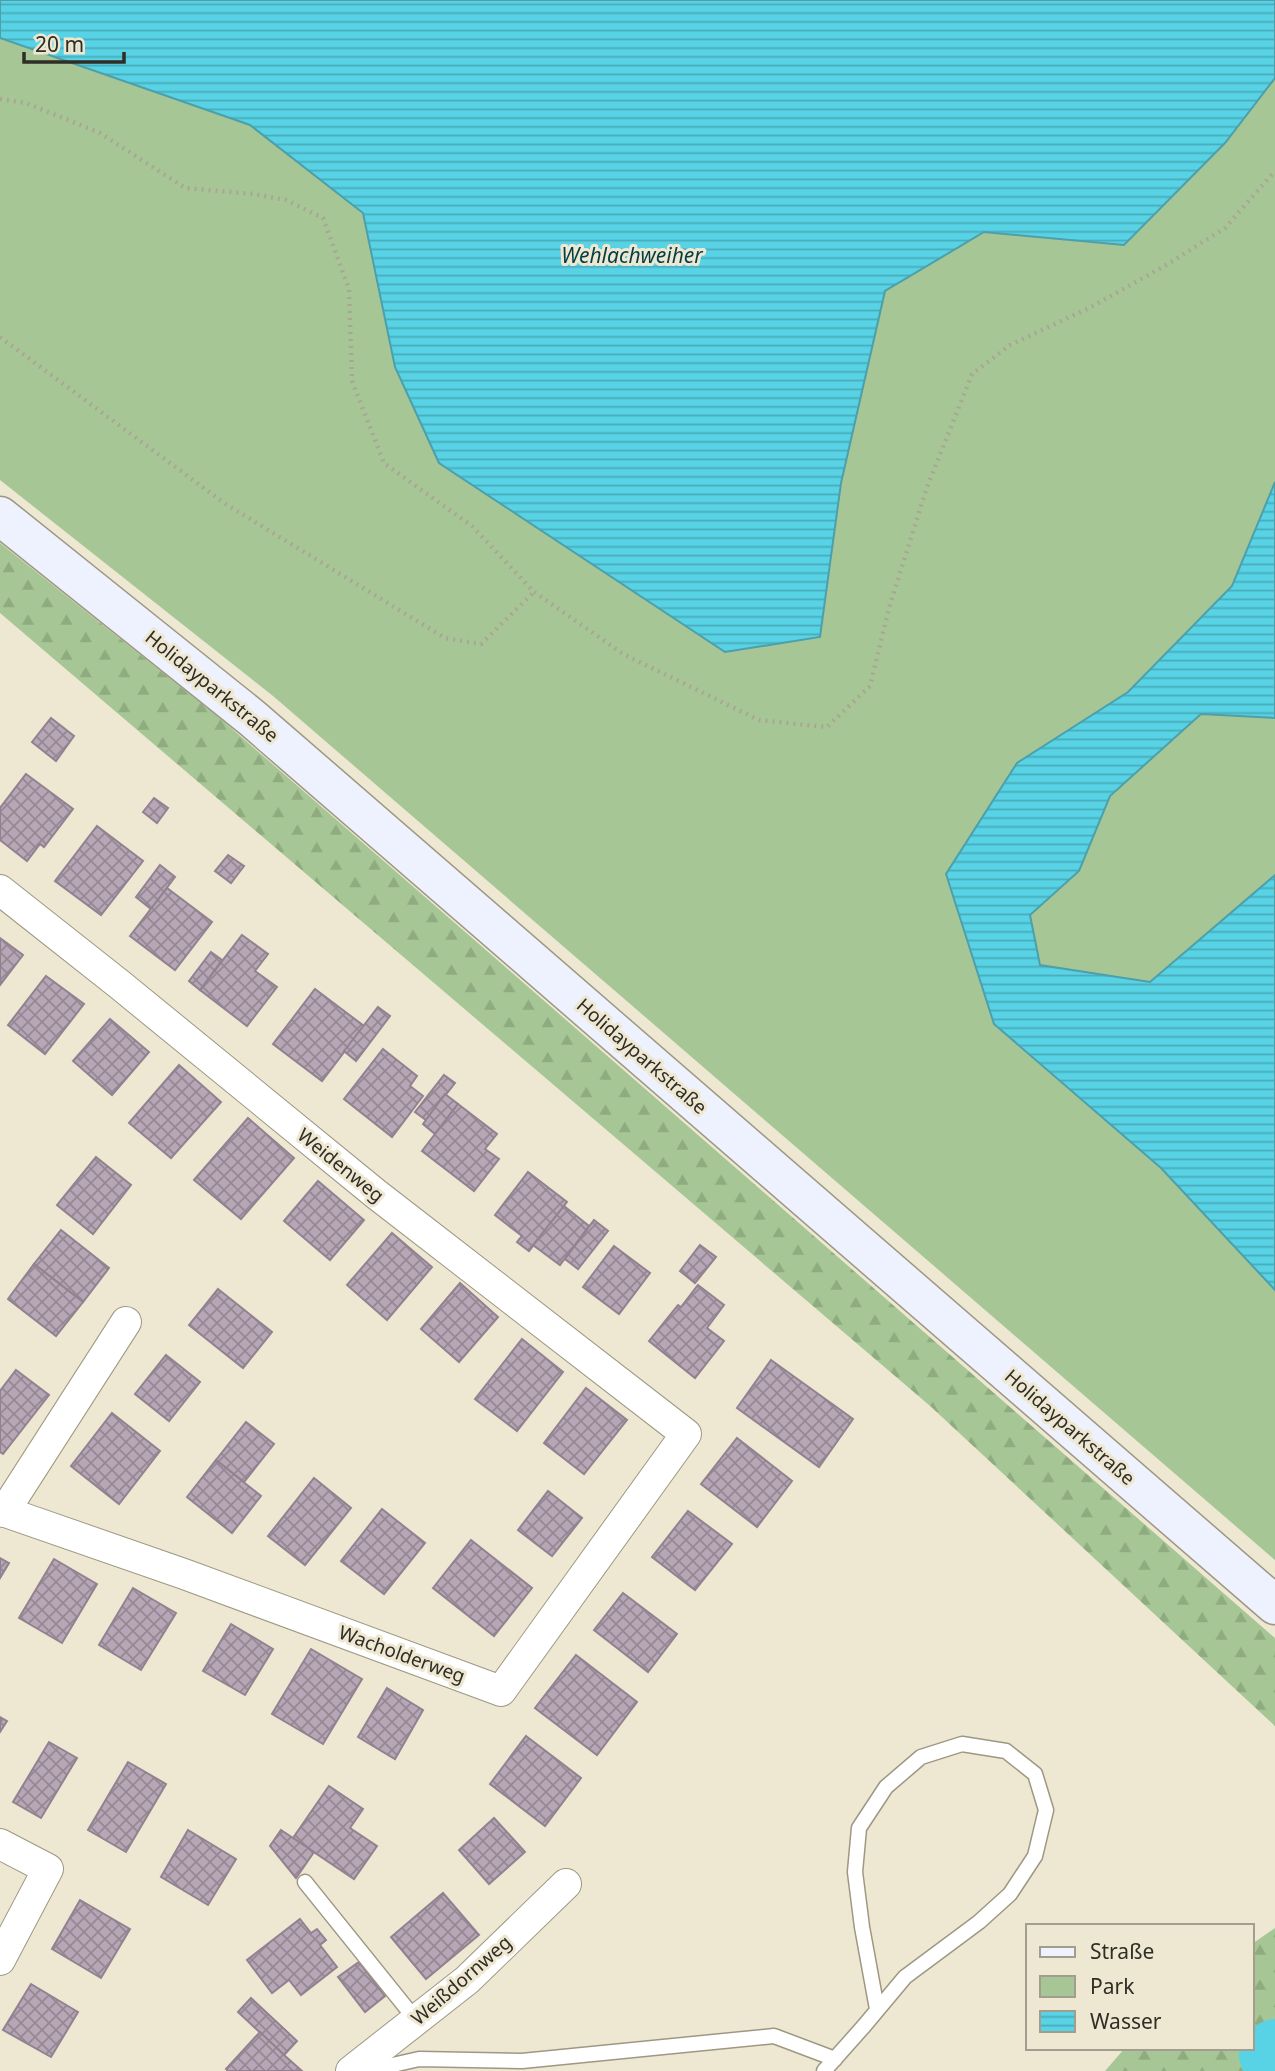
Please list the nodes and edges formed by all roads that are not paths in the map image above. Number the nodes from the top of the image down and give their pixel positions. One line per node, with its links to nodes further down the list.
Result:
1 (0, 516): 6 (main road, Holidayparkstraße)
2 (0, 890): 4 (street, Weidenweg)
3 (126, 1322): 5 (street, Wacholderweg)
4 (686, 1434): 5 (street, Wacholderweg)
5 (2, 1511)
6 (1275, 1605)
7 (0, 1844): 10 (street)
8 (305, 1882): 12 (lane)
9 (566, 1884): 12 (street, Weißdornweg)
10 (0, 1960)
11 (877, 2010): 11 (lane); 13 (lane)
12 (416, 2020): 14 (street, Weißdornweg)
13 (835, 2060): 15 (lane); 16 (lane)
14 (351, 2071)
15 (366, 2071)
16 (824, 2071)

